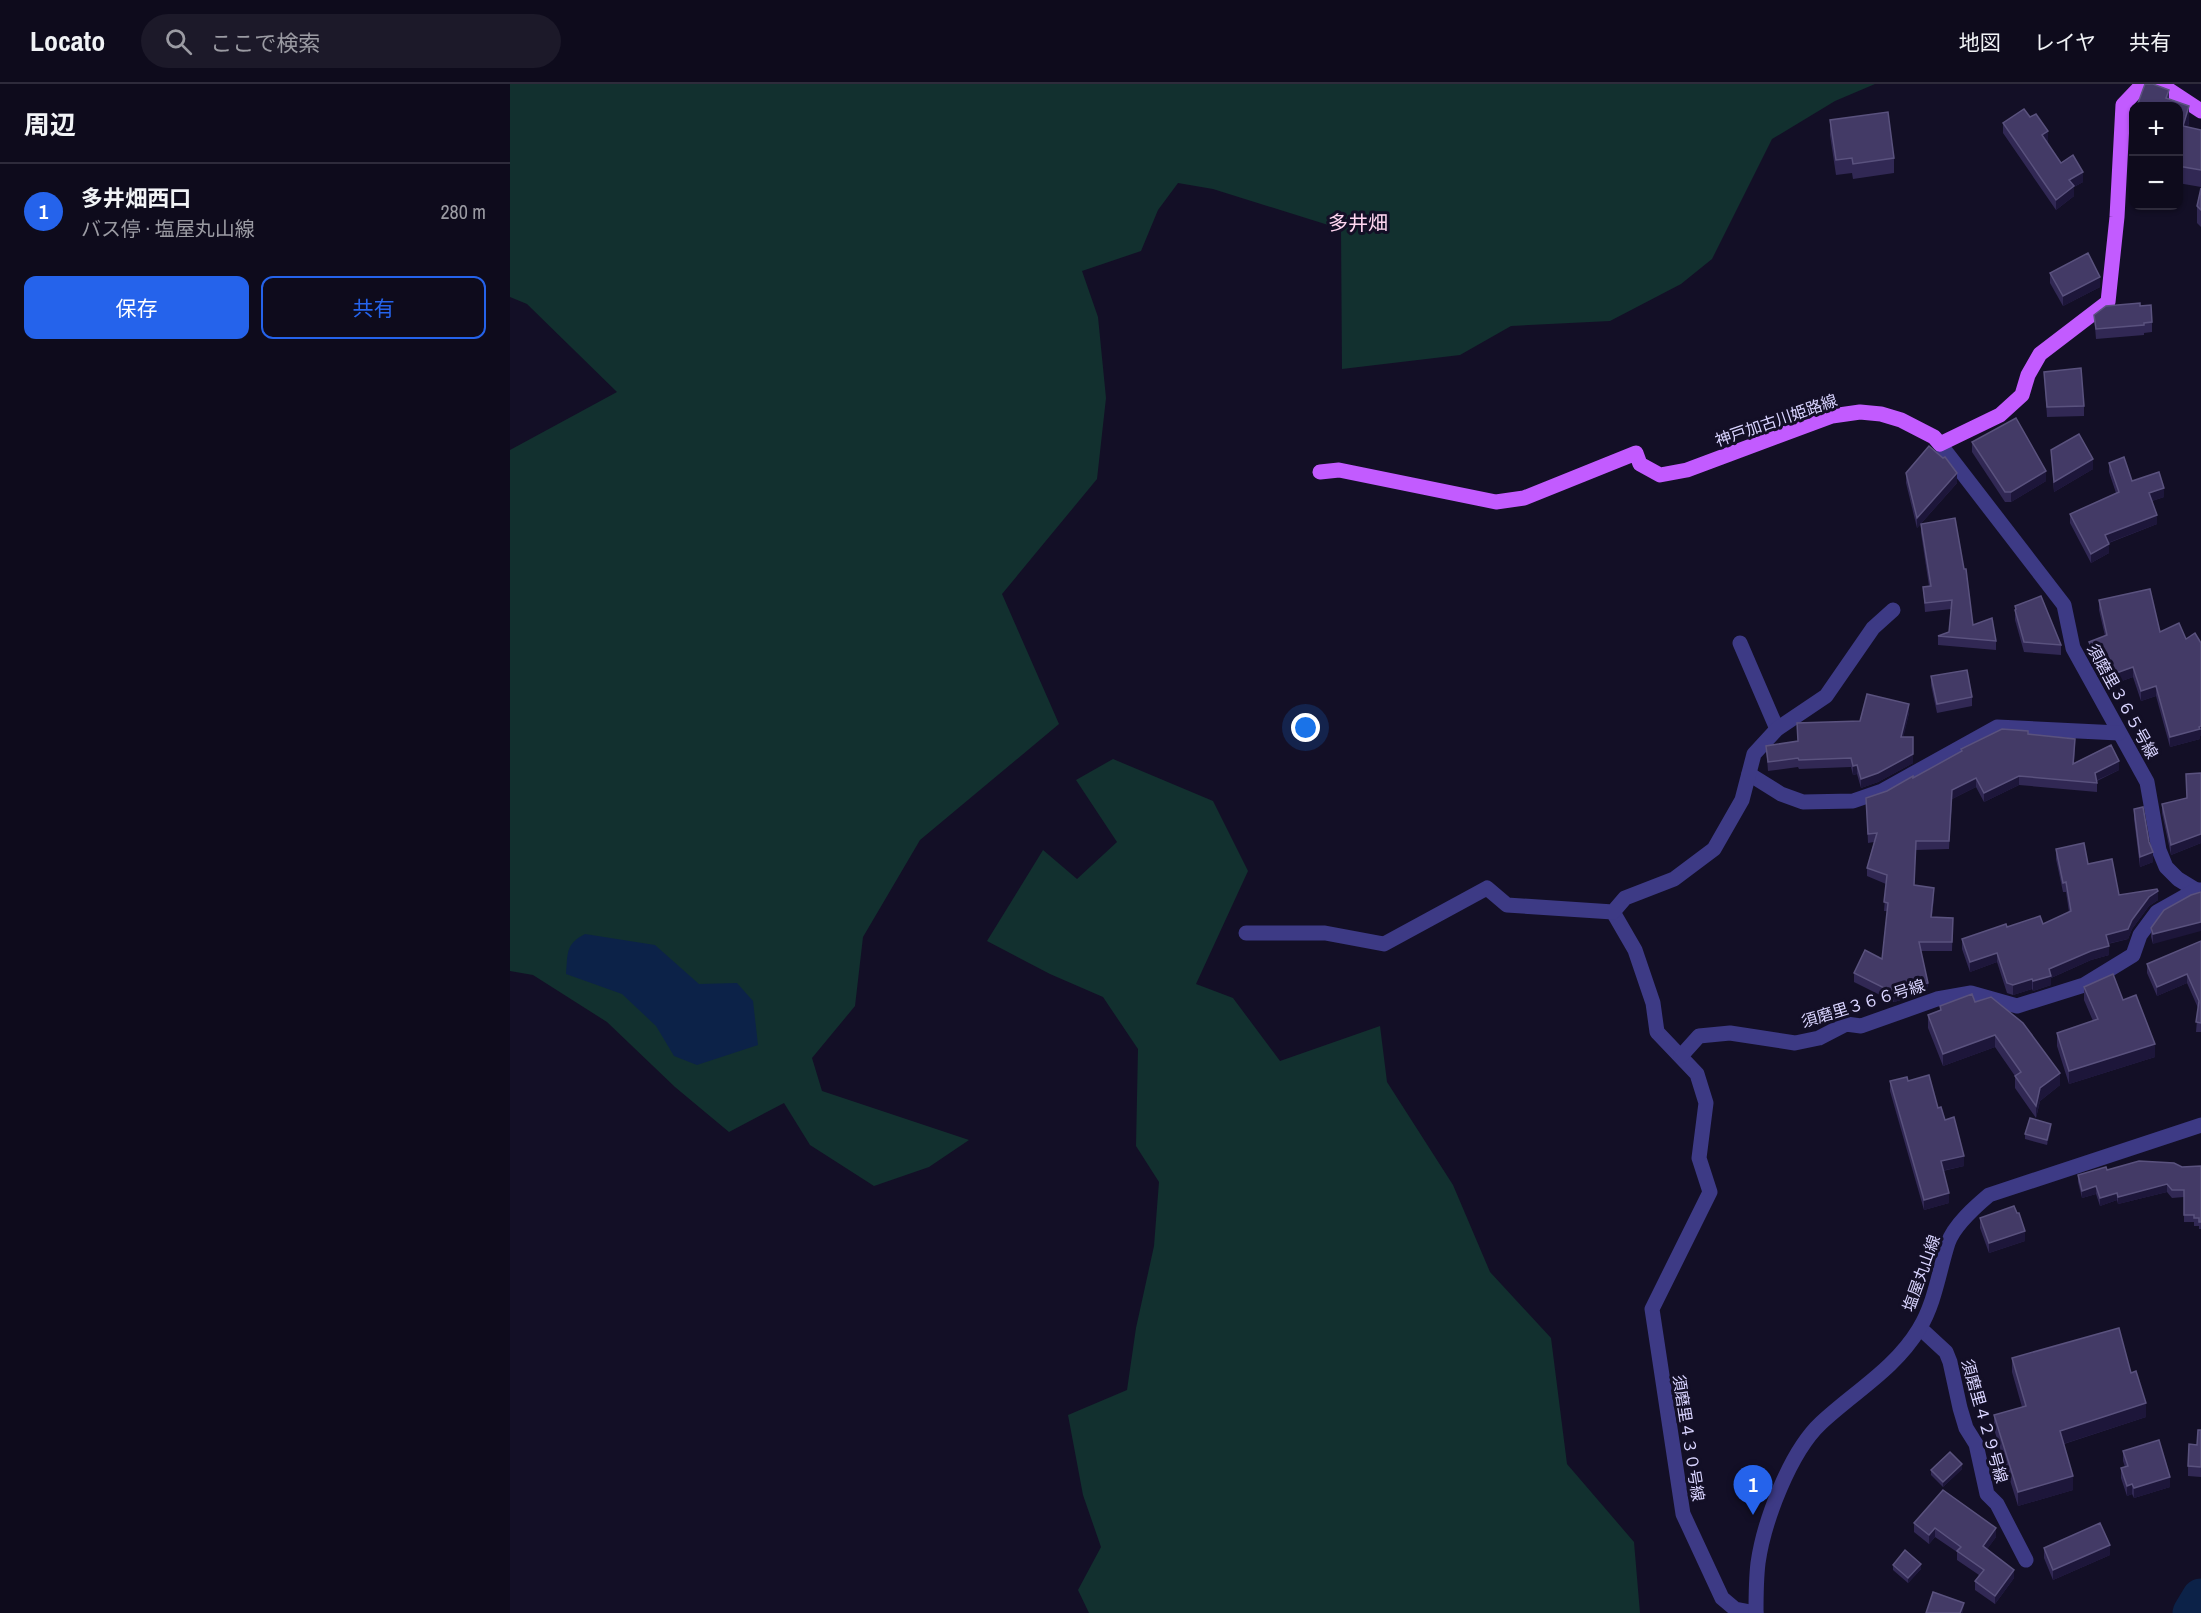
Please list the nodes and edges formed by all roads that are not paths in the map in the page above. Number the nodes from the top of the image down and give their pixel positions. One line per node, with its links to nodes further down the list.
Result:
1 (2155, 84): 4 (main road)
2 (2160, 84): 3 (main road)
3 (2201, 111)
4 (1940, 444): 5 (main road, 神戸加古川姫路線); 9 (street, 須磨里３６５号線)
5 (1320, 472)
6 (1893, 610): 8 (street)
7 (1740, 643): 8 (street)
8 (1777, 729): 10 (street)
9 (2119, 733): 10 (street); 11 (street, 須磨里３６５号線)
10 (1749, 774): 12 (street)
11 (2199, 890): 14 (street, 須磨里３６６号線)
12 (1613, 912): 13 (street); 14 (street)
13 (1245, 933)
14 (1681, 1056): 18 (street, 須磨里４３０号線)
15 (2201, 1125): 16 (street, 塩屋丸山線)
16 (1920, 1328): 17 (street, 須磨里４２９号線); 18 (street, 塩屋丸山線)
17 (2026, 1560)
18 (1756, 1613)

